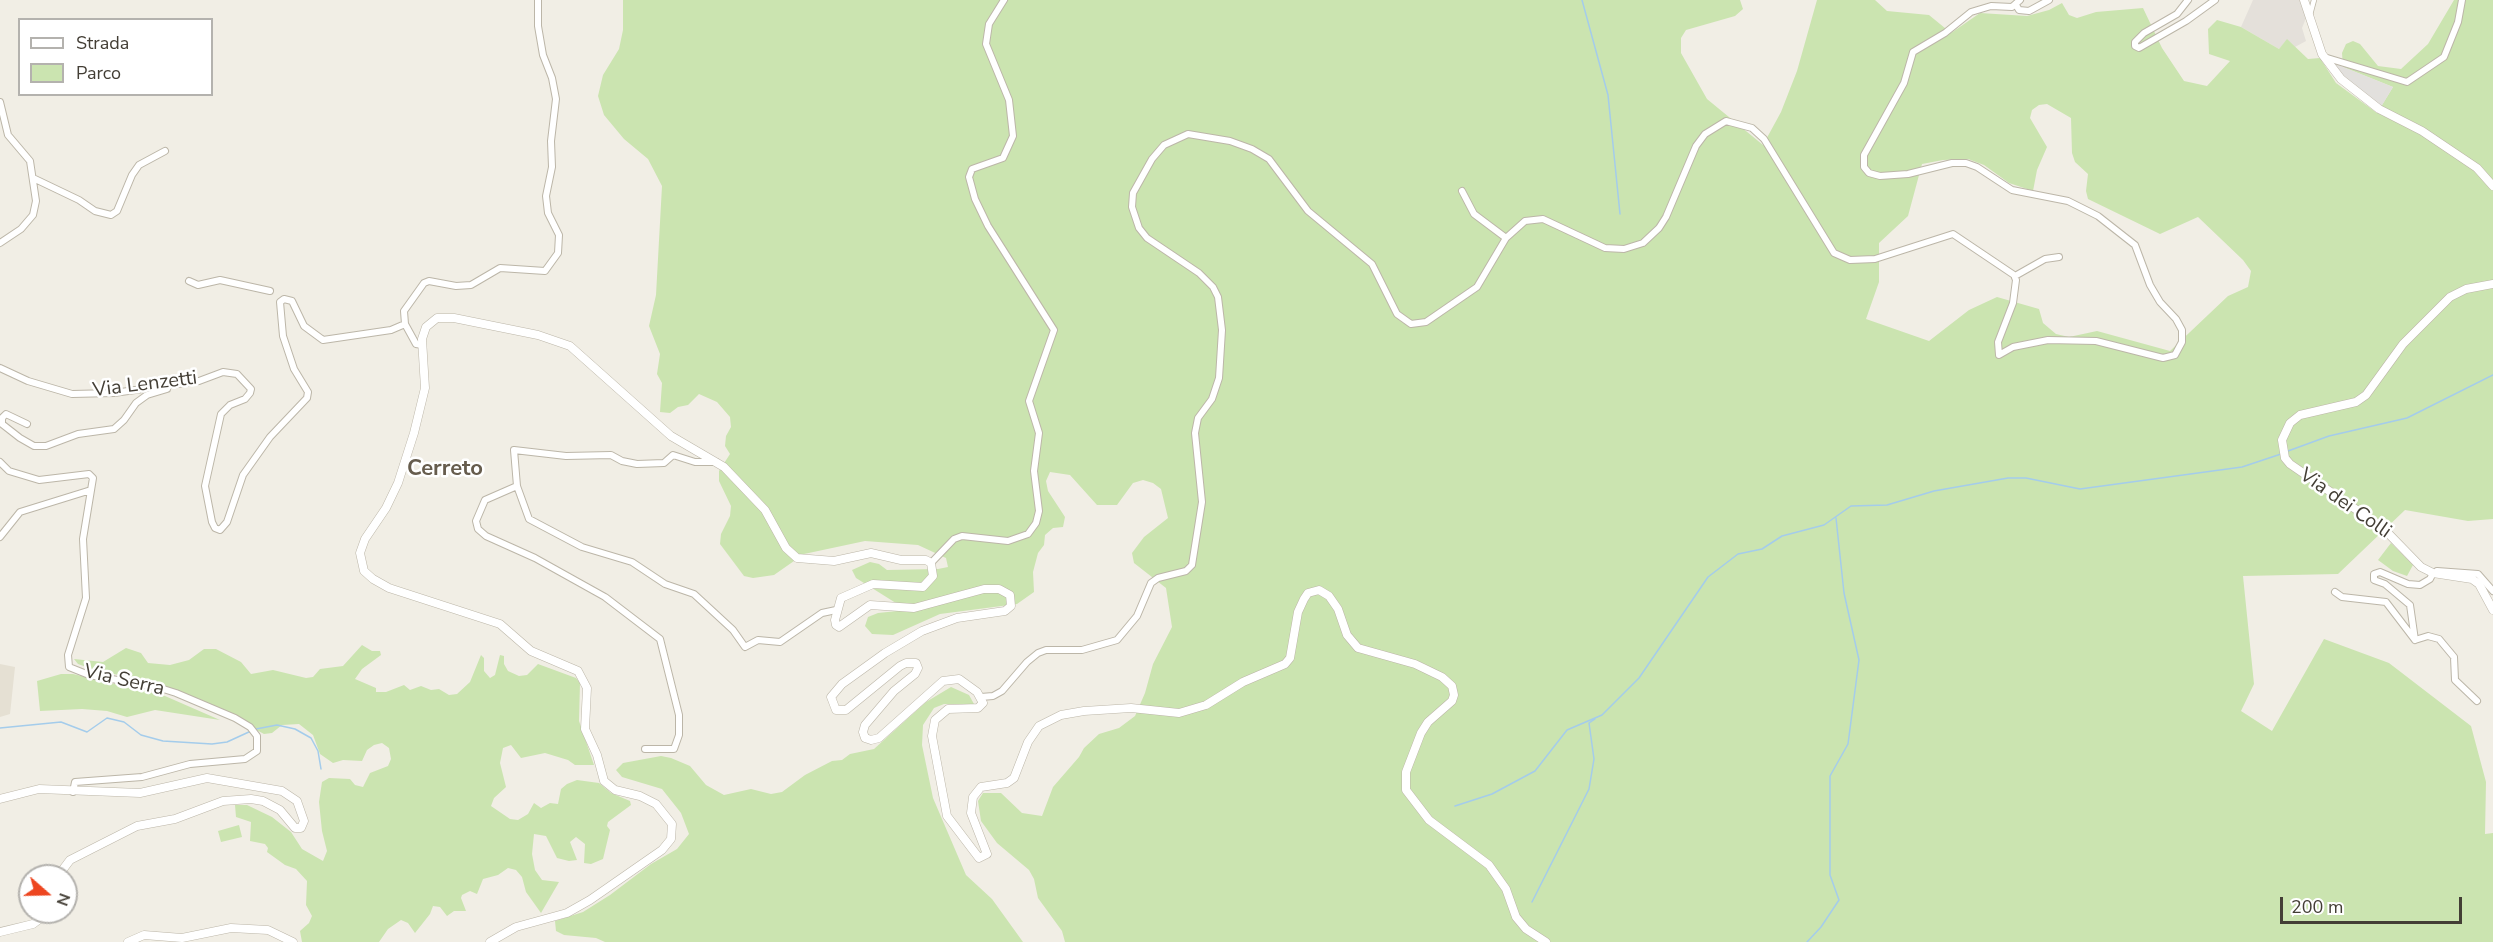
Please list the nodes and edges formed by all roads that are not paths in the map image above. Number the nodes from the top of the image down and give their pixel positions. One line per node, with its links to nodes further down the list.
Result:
1 (538, 0): 24 (street)
2 (1004, 0): 34 (street)
3 (2049, 0): 9 (street)
4 (2188, 0): 5 (street)
5 (2216, 0)
6 (2304, 0): 10 (street)
7 (2314, 0): 10 (street)
8 (2462, 0): 11 (street)
9 (2018, 3): 20 (street)
10 (2310, 18): 11 (street)
11 (2324, 57): 15 (street)
12 (0, 102): 14 (street)
13 (165, 151): 14 (street)
14 (33, 178): 18 (street)
15 (2493, 186)
16 (1462, 191): 17 (street)
17 (1506, 238): 20 (street); 41 (street)
18 (0, 243)
19 (2059, 257): 20 (street)
20 (2015, 276)
21 (189, 282): 23 (street)
22 (2493, 284): 35 (street, Via dei Colli)
23 (270, 291)
24 (405, 324): 25 (street); 27 (street, Via Lenzetti)
25 (422, 345): 30 (street); 51 (street)
26 (0, 368): 27 (street, Via Lenzetti)
27 (199, 381): 28 (street)
28 (27, 424)
29 (0, 462): 32 (street)
30 (716, 462): 31 (street); 34 (street)
31 (516, 486): 38 (street); 43 (street)
32 (91, 490): 33 (street); 44 (street, Via Serra)
33 (0, 537)
34 (931, 563): 38 (street)
35 (2430, 572): 36 (street); 39 (street, Via dei Colli); 40 (street)
36 (2493, 591)
37 (2335, 592): 40 (street)
38 (836, 610): 41 (street)
39 (2493, 610)
40 (2415, 640): 42 (street)
41 (981, 697): 52 (street)
42 (2477, 701)
43 (645, 749)
44 (73, 792): 45 (street); 46 (street)
45 (0, 799)
46 (67, 864)
47 (33, 924): 48 (street)
48 (0, 932)
49 (128, 942): 50 (street)
50 (293, 942)
51 (490, 942)
52 (1546, 942)

